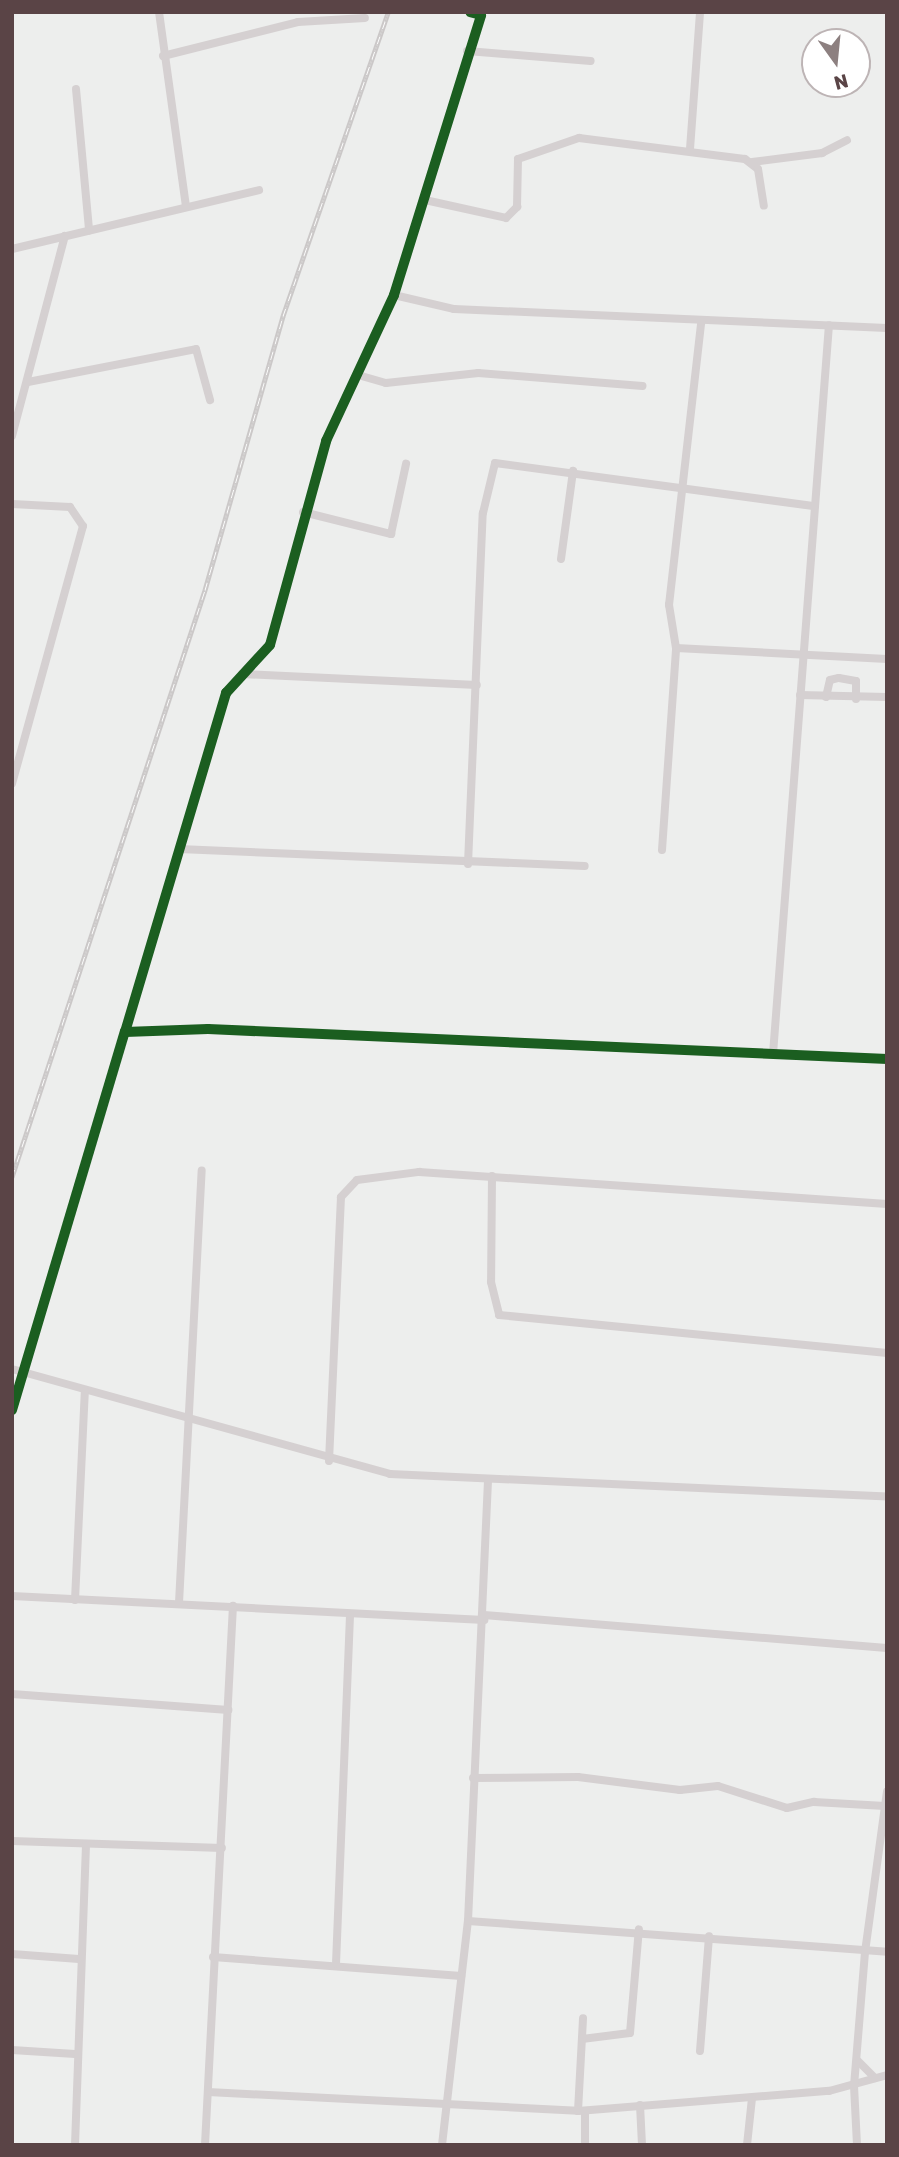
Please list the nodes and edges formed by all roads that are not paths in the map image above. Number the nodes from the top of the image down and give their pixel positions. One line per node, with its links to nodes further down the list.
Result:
1 (159, 12): 9 (street)
2 (296, 12): 7 (street)
3 (470, 12): 5 (street)
4 (700, 12): 13 (street)
5 (481, 13): 8 (street)
6 (365, 18): 7 (street)
7 (298, 22): 9 (street)
8 (467, 51): 10 (street); 16 (street)
9 (163, 56): 17 (street)
10 (591, 61)
11 (76, 89): 19 (street)
12 (848, 140): 14 (street)
13 (690, 149): 14 (street); 16 (street)
14 (752, 162): 18 (street)
15 (259, 190): 17 (street)
16 (425, 200): 22 (street)
17 (186, 206): 19 (street)
18 (764, 206)
19 (89, 230): 20 (street)
20 (65, 236): 21 (street); 27 (street)
21 (12, 248)
22 (394, 295): 23 (street); 26 (street)
23 (701, 322): 24 (street); 33 (street)
24 (829, 326): 25 (street); 35 (street)
25 (887, 328)
26 (358, 375): 28 (street); 36 (street)
27 (29, 382): 29 (street); 30 (street)
28 (642, 386)
29 (210, 400)
30 (12, 436)
31 (406, 464): 36 (street)
32 (573, 471): 33 (street); 37 (street); 42 (street)
33 (684, 486): 35 (street); 38 (street)
34 (12, 504): 47 (street)
35 (813, 506): 39 (street)
36 (303, 512): 41 (street)
37 (561, 559)
38 (676, 648): 39 (street); 49 (street)
39 (803, 654): 40 (street); 43 (street)
40 (887, 659)
41 (242, 674): 42 (street); 48 (street)
42 (477, 685): 50 (street)
43 (800, 695): 44 (street); 53 (street)
44 (826, 697): 46 (street); 46 (street)
45 (887, 697): 46 (street)
46 (856, 699)
47 (12, 783)
48 (179, 849): 50 (street); 52 (street)
49 (662, 849)
50 (468, 864): 51 (street)
51 (585, 866)
52 (125, 1032): 53 (street); 60 (street)
53 (773, 1054): 54 (street)
54 (887, 1059)
55 (202, 1171): 63 (street)
56 (492, 1176): 57 (street); 58 (street); 64 (street)
57 (887, 1204)
58 (887, 1353)
59 (12, 1369): 60 (street)
60 (24, 1372): 61 (street); 62 (street)
61 (85, 1391): 63 (street); 68 (street)
62 (12, 1410)
63 (184, 1420): 64 (street); 69 (street)
64 (329, 1461): 65 (street)
65 (488, 1480): 66 (street); 72 (street)
66 (887, 1497)
67 (12, 1595): 68 (street)
68 (75, 1600): 69 (street)
69 (179, 1603): 70 (street)
70 (233, 1606): 71 (street); 75 (street)
71 (350, 1615): 72 (street); 95 (street)
72 (484, 1617): 73 (street); 76 (street)
73 (887, 1648)
74 (12, 1694): 75 (street)
75 (228, 1710): 84 (street)
76 (474, 1766): 77 (street); 78 (street)
77 (473, 1778): 78 (street); 87 (street)
78 (496, 1779): 80 (street)
79 (887, 1791): 80 (street)
80 (885, 1806): 81 (street)
81 (884, 1824): 85 (street)
82 (12, 1841): 83 (street)
83 (86, 1845): 84 (street); 94 (street)
84 (222, 1848): 93 (street)
85 (876, 1869): 86 (street); 90 (street)
86 (887, 1870)
87 (468, 1921): 88 (street); 96 (street)
88 (639, 1929): 89 (street); 98 (street)
89 (709, 1936): 90 (street); 100 (street)
90 (865, 1952): 91 (street); 102 (street)
91 (887, 1952)
92 (12, 1954): 94 (street)
93 (213, 1957): 95 (street); 106 (street)
94 (79, 1959): 101 (street)
95 (336, 1964): 96 (street)
96 (461, 1976): 108 (street)
97 (583, 2018): 98 (street)
98 (582, 2039): 110 (street)
99 (12, 2050): 101 (street)
100 (700, 2051)
101 (75, 2054): 111 (street)
102 (858, 2061): 104 (street); 105 (street)
103 (887, 2075): 104 (street)
104 (875, 2078): 105 (street)
105 (854, 2086): 107 (street); 117 (street)
106 (208, 2092): 108 (street); 112 (street)
107 (752, 2098): 109 (street); 116 (street)
108 (444, 2102): 110 (street); 113 (street)
109 (640, 2105): 110 (street); 115 (street)
110 (581, 2111): 114 (street)
111 (75, 2145)
112 (205, 2145)
113 (442, 2145)
114 (585, 2145)
115 (642, 2145)
116 (747, 2145)
117 (858, 2145)

